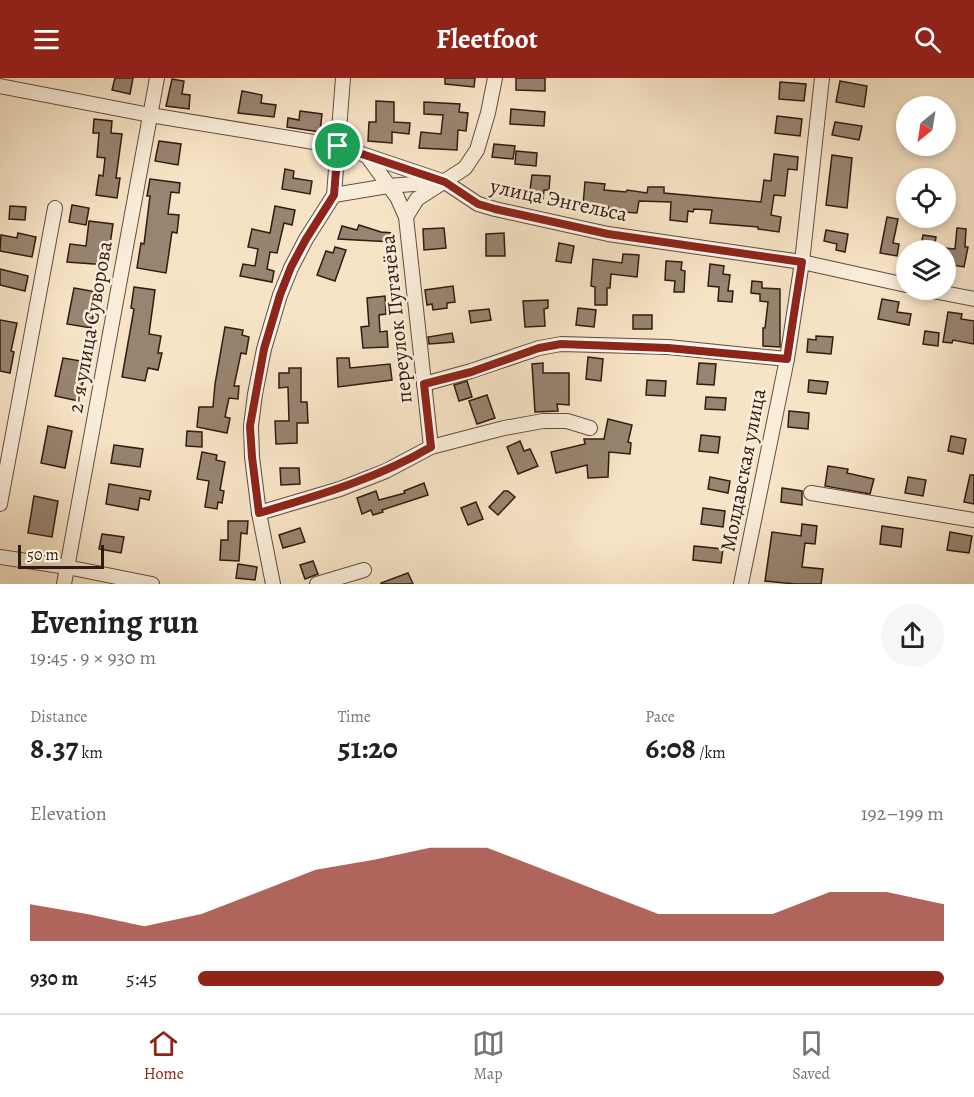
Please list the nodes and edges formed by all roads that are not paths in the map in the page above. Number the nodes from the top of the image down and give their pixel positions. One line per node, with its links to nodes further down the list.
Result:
1 (157, 78): 6 (street, 2-я улица Суворова)
2 (343, 78): 7 (street)
3 (495, 78): 9 (street, переулок Пугачёва)
4 (822, 78): 14 (street, Молдавская улица)
5 (0, 86): 6 (street, улица Энгельса)
6 (150, 115): 7 (street, улица Энгельса); 27 (street, 2-я улица Суворова)
7 (338, 146): 8 (street, улица Энгельса); 11 (street)
8 (367, 156): 9 (street, улица Энгельса); 10 (street)
9 (445, 182): 10 (street); 13 (street, переулок Пугачёва); 14 (street, улица Энгельса)
10 (388, 186): 11 (street); 13 (street)
11 (334, 195): 24 (street)
12 (56, 207): 23 (street)
13 (406, 217): 19 (street, переулок Пугачёва)
14 (802, 262): 15 (street, улица Энгельса); 18 (street, Молдавская улица)
15 (896, 283)
16 (956, 296): 17 (street)
17 (974, 300)
18 (787, 359): 19 (street); 33 (street, Молдавская улица)
19 (424, 384): 21 (street, переулок Пугачёва)
20 (590, 428): 21 (street)
21 (431, 447): 24 (street)
22 (811, 493): 25 (street)
23 (0, 504)
24 (259, 513): 31 (street)
25 (974, 520)
26 (0, 557): 27 (street)
27 (67, 567): 29 (street, 2-я улица Суворова); 30 (street)
28 (364, 570): 32 (street)
29 (64, 584)
30 (152, 584)
31 (273, 584)
32 (317, 584)
33 (741, 584)

